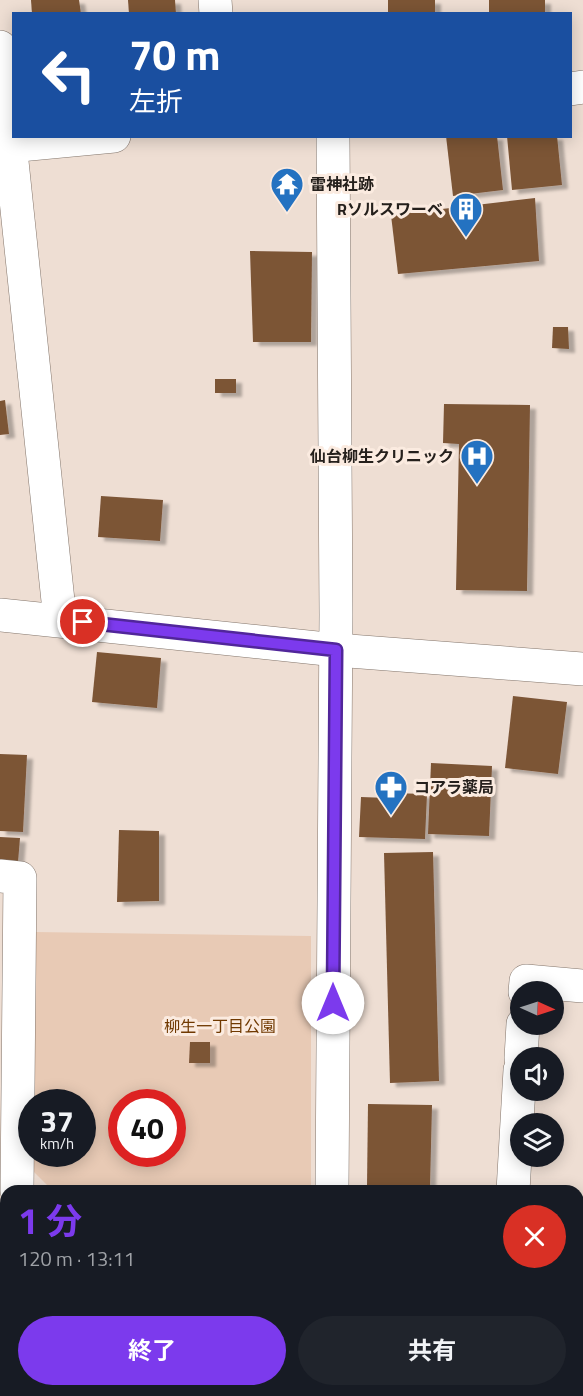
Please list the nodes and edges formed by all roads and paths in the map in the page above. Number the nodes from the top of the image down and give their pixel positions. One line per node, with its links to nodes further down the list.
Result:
1 (0, 47): 4 (street)
2 (90, 138): 4 (street)
3 (333, 138): 7 (street)
4 (5, 145): 6 (street)
5 (0, 615): 6 (street)
6 (60, 620): 7 (street)
7 (336, 650): 8 (street); 14 (street)
8 (583, 669)
9 (0, 876): 13 (street)
10 (564, 984): 11 (street)
11 (583, 986)
12 (518, 1101): 15 (street)
13 (17, 1185)
14 (332, 1185)
15 (513, 1185)

